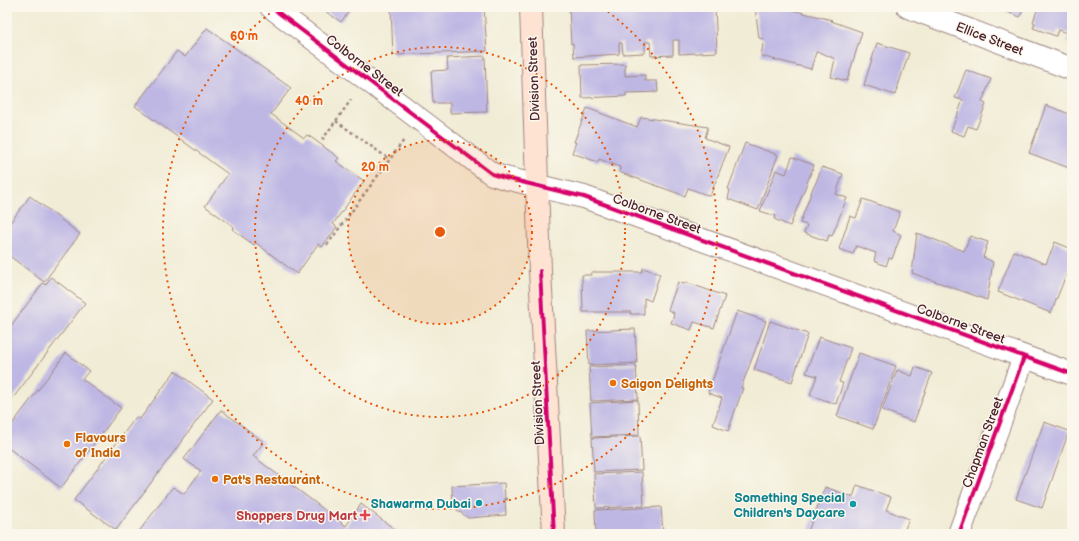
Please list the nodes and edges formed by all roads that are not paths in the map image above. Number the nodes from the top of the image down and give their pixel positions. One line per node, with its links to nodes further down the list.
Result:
1 (272, 7): 5 (street, Colborne Street)
2 (531, 7): 5 (main road, Division Street)
3 (908, 7): 4 (street, Ellice Street)
4 (1072, 69)
5 (537, 186): 6 (street, Colborne Street); 8 (main road, Division Street)
6 (1024, 356): 7 (street, Colborne Street); 9 (street, Chapman Street)
7 (1072, 374)
8 (554, 534)
9 (959, 534)

